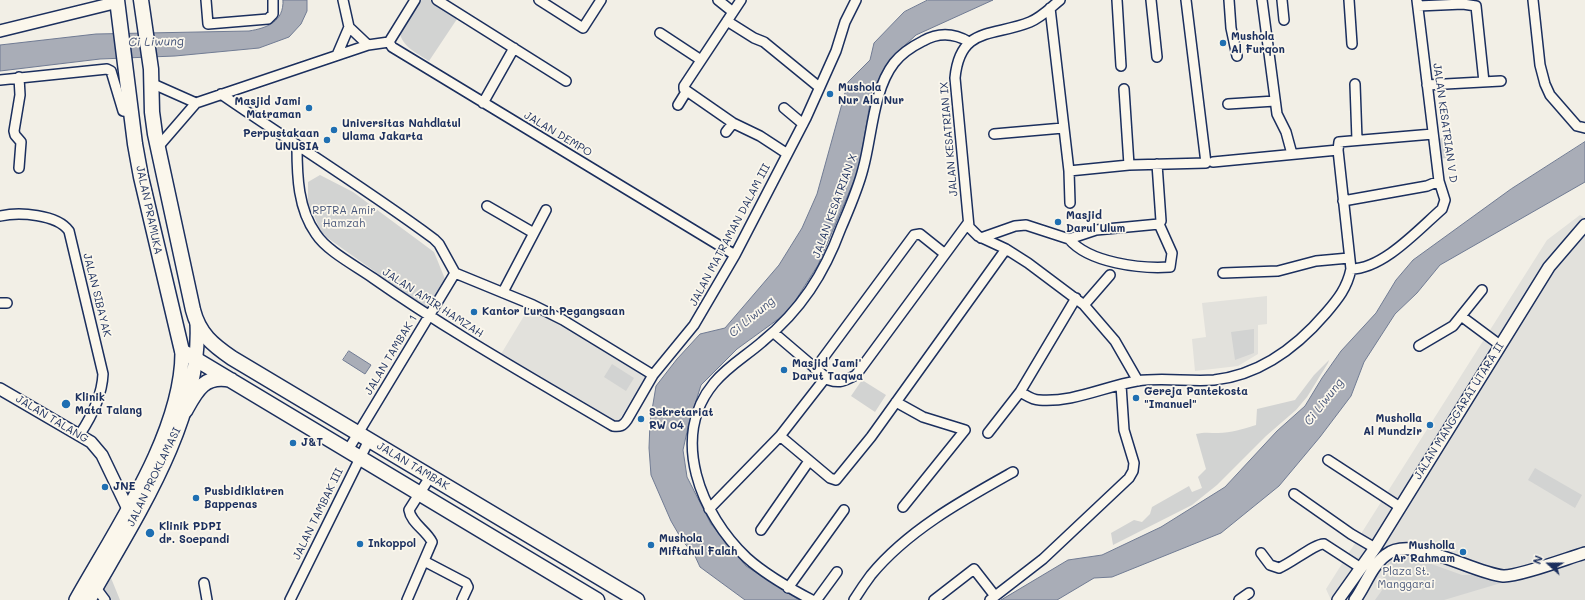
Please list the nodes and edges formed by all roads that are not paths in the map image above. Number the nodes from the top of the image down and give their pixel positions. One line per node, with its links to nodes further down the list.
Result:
1 (206, 0): 2 (street)
2 (273, 0)
3 (343, 0): 27 (street)
4 (415, 0): 30 (street)
5 (437, 0): 34 (street)
6 (539, 0): 7 (street)
7 (601, 0)
8 (718, 0): 24 (street)
9 (741, 0): 24 (street)
10 (856, 0): 48 (street, JALAN MATRAMAN DALAM III)
11 (1060, 0): 23 (street, JALAN KESATRIAN IX)
12 (1117, 0): 39 (street)
13 (1151, 0): 37 (street)
14 (1186, 0): 73 (street)
15 (1229, 0): 36 (street)
16 (1262, 0): 52 (street)
17 (1282, 0): 25 (street)
18 (1349, 0): 32 (street)
19 (1533, 0): 62 (street)
20 (1417, 3): 44 (street); 47 (street, JALAN KESATRIAN V D)
21 (142, 4): 45 (main road, JALAN PRAMUKA)
22 (118, 6): 28 (street); 58 (main road, JALAN PRAMUKA)
23 (1050, 8): 31 (street, JALAN KESATRIAN IX); 61 (street)
24 (733, 12): 26 (street)
25 (1284, 20)
26 (727, 21): 38 (street); 48 (street)
27 (349, 27): 33 (street); 35 (street)
28 (0, 31)
29 (660, 33): 38 (street)
30 (389, 42): 33 (street); 54 (street, JALAN DEMPO)
31 (969, 42): 83 (street, JALAN KESATRIAN IX); 104 (street, JALAN KESATRIAN X)
32 (1352, 44)
33 (368, 45): 35 (street)
34 (514, 48): 42 (street); 54 (street)
35 (337, 55): 51 (street)
36 (1237, 56)
37 (1158, 57)
38 (701, 60): 50 (street)
39 (1121, 66)
40 (19, 77): 41 (street); 58 (street); 75 (street)
41 (0, 80)
42 (566, 81)
43 (1501, 81): 44 (street)
44 (1484, 82): 47 (street)
45 (151, 83): 53 (street); 67 (main road, JALAN PRAMUKA)
46 (1355, 84): 66 (street)
47 (1427, 85): 65 (street, JALAN KESATRIAN V D)
48 (819, 87): 60 (street, JALAN MATRAMAN DALAM III)
49 (1124, 90): 74 (street)
50 (686, 92): 55 (street); 59 (street)
51 (221, 94): 53 (street); 68 (street)
52 (1275, 100): 56 (street); 71 (street)
53 (196, 103): 67 (street)
54 (483, 103): 91 (street, JALAN DEMPO)
55 (678, 104)
56 (1228, 104)
57 (784, 108): 60 (street)
58 (132, 112): 107 (main road, JALAN PRAMUKA)
59 (732, 123): 63 (street); 70 (street)
60 (803, 124): 70 (street, JALAN MATRAMAN DALAM III)
61 (1063, 128): 64 (street); 76 (street)
62 (1585, 128)
63 (726, 132)
64 (994, 134)
65 (1433, 134): 66 (street); 77 (street, JALAN KESATRIAN V D)
66 (1357, 140): 69 (street)
67 (158, 147): 102 (main road, JALAN PRAMUKA)
68 (297, 147): 94 (street); 103 (street, JALAN AMIR HAMZAH)
69 (1338, 150): 71 (street); 78 (street)
70 (786, 153): 91 (street, JALAN MATRAMAN DALAM III)
71 (1292, 154): 72 (street)
72 (1213, 162)
73 (1157, 164): 74 (street); 84 (street)
74 (1129, 165): 76 (street)
75 (19, 168)
76 (1069, 170): 79 (street)
77 (1439, 181): 78 (street); 93 (street, JALAN KESATRIAN V D)
78 (1343, 202): 92 (street)
79 (1070, 203)
80 (487, 206): 86 (street)
81 (546, 210): 86 (street)
82 (0, 216): 121 (street, JALAN SIBAYAK)
83 (968, 223): 87 (street); 90 (street)
84 (1160, 224): 88 (street); 88 (street)
85 (1584, 227): 105 (street, JALAN MANGGARAI UTARA II)
86 (532, 232): 98 (street)
87 (981, 238): 88 (street); 89 (street)
88 (1069, 239)
89 (1006, 249): 99 (street); 117 (street)
90 (945, 254): 109 (street); 111 (street)
91 (735, 255): 110 (street, JALAN MATRAMAN DALAM III)
92 (1349, 258): 93 (street); 95 (street)
93 (1351, 269): 112 (street)
94 (455, 273): 98 (street); 103 (street, JALAN TAMBAK 1)
95 (1223, 273)
96 (1110, 276): 100 (street)
97 (1482, 290): 101 (street)
98 (503, 292): 110 (street)
99 (1076, 298): 100 (street); 116 (street)
100 (1084, 305): 112 (street)
101 (1461, 316): 105 (street); 106 (street)
102 (195, 317): 108 (main road, JALAN PROKLAMASI); 123 (main road, JALAN TAMBAK)
103 (429, 317): 119 (street, JALAN AMIR HAMZAH); 123 (street, JALAN TAMBAK 1)
104 (774, 333): 109 (street); 133 (street, JALAN KESATRIAN X)
105 (1500, 344): 131 (street, JALAN MANGGARAI UTARA II)
106 (1419, 346)
107 (182, 351): 108 (main road, JALAN TAMBAK); 135 (main road, JALAN PROKLAMASI)
108 (196, 359): 113 (main road, JALAN TAMBAK); 118 (main road, JALAN PROKLAMASI)
109 (815, 369): 111 (street)
110 (653, 375): 119 (street, JALAN MATRAMAN DALAM III)
111 (826, 377): 122 (street)
112 (1138, 381): 114 (street)
113 (235, 382): 118 (main road); 124 (main road, JALAN TAMBAK)
114 (1121, 386): 116 (street); 147 (street)
115 (0, 389): 121 (street, JALAN TALANG)
116 (1020, 392): 120 (street)
117 (896, 402): 126 (street); 132 (street)
118 (184, 411): 135 (main road, JALAN PROKLAMASI)
119 (623, 425)
120 (988, 433)
121 (80, 434): 135 (street, JALAN TALANG)
122 (780, 436): 126 (street); 133 (street)
123 (364, 437): 124 (street, JALAN TAMBAK 1); 124 (street, JALAN TAMBAK III); 128 (main road, JALAN TAMBAK)
124 (354, 454): 129 (main road, JALAN TAMBAK); 153 (street, JALAN TAMBAK III)
125 (1328, 460): 131 (street)
126 (809, 461): 136 (street)
127 (1013, 472): 158 (street)
128 (430, 477): 129 (street); 157 (main road, JALAN TAMBAK)
129 (419, 493): 140 (street); 156 (main road, JALAN TAMBAK)
130 (1294, 494): 137 (street)
131 (1400, 507): 137 (street, JALAN MANGGARAI UTARA II)
132 (903, 508)
133 (709, 509): 145 (street, JALAN KESATRIAN X)
134 (844, 510): 145 (street)
135 (132, 512): 144 (main road, JALAN PROKLAMASI); 149 (main road, JALAN PROKLAMASI)
136 (761, 530)
137 (1375, 548): 141 (street, JALAN MANGGARAI UTARA II)
138 (1585, 552): 162 (street)
139 (1261, 553): 141 (street)
140 (424, 561): 154 (street); 155 (street)
141 (1362, 568): 161 (street, JALAN MANGGARAI UTARA II)
142 (837, 572): 148 (street)
143 (204, 583): 152 (street)
144 (96, 588): 150 (main road, JALAN PROKLAMASI); 151 (street)
145 (788, 588): 148 (street, JALAN KESATRIAN X)
146 (1249, 593): 160 (street)
147 (993, 598): 159 (street)
148 (815, 599)
149 (76, 600)
150 (89, 600)
151 (105, 600)
152 (207, 600)
153 (290, 600)
154 (407, 600)
155 (462, 600)
156 (597, 600)
157 (637, 600)
158 (854, 600)
159 (934, 600)
160 (1239, 600)
161 (1338, 600)
162 (1355, 600)

